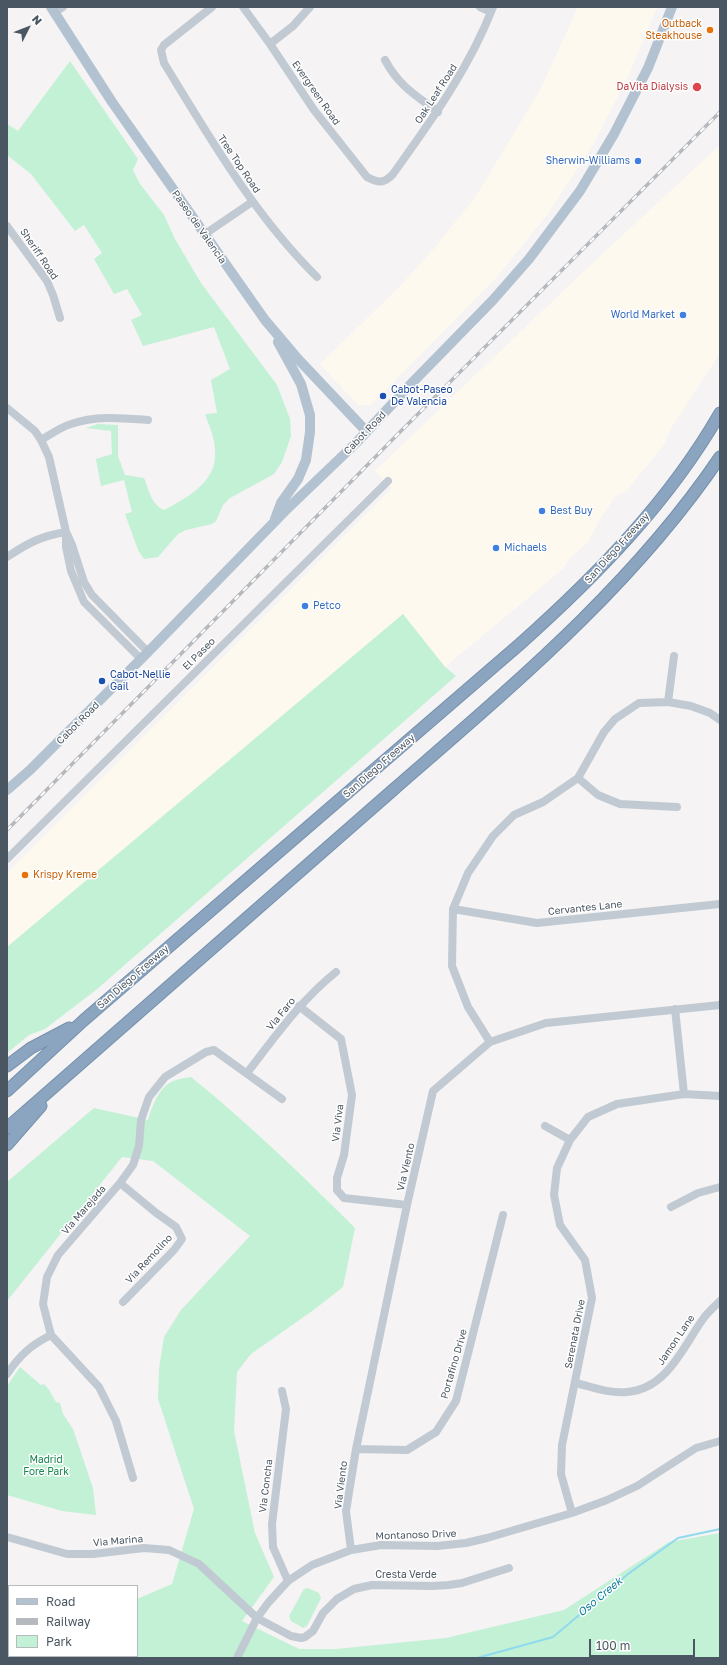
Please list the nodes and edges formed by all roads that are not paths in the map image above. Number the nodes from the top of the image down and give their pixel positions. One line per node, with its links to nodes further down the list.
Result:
1 (63, 7): 7 (street)
2 (212, 7): 13 (street, Tree Top Road)
3 (243, 7): 9 (street, Evergreen Road)
4 (310, 7): 9 (street)
5 (480, 7): 8 (street)
6 (672, 7): 22 (main road, Cabot Road)
7 (52, 10): 15 (main road, Paseo de Valencia)
8 (492, 10): 11 (street, Oak Leaf Road)
9 (270, 44): 12 (street, Evergreen Road)
10 (385, 60): 11 (street)
11 (438, 112): 12 (street, Oak Leaf Road)
12 (381, 182)
13 (252, 202): 15 (street); 16 (street, Tree Top Road)
14 (7, 226): 17 (street, Sheriff Road)
15 (205, 234): 18 (main road, Paseo de Valencia)
16 (317, 277)
17 (60, 318)
18 (265, 320): 22 (main road, Paseo de Valencia); 26 (main road)
19 (7, 408): 23 (street)
20 (720, 413): 44 (highway, San Diego Freeway)
21 (148, 420): 23 (street)
22 (366, 432): 26 (main road, Cabot Road)
23 (41, 440): 27 (street)
24 (720, 457): 47 (highway)
25 (388, 481): 37 (street, El Paseo)
26 (273, 524): 29 (main road, Cabot Road)
27 (66, 532): 28 (street); 29 (street); 31 (street)
28 (7, 557)
29 (148, 652): 31 (main road, Cabot Road)
30 (674, 656): 32 (street)
31 (141, 659): 35 (main road, Cabot Road)
32 (668, 702): 33 (street); 34 (street)
33 (720, 720)
34 (578, 778): 36 (street); 39 (street)
35 (7, 790)
36 (677, 807)
37 (7, 859)
38 (720, 904): 39 (street, Cervantes Lane)
39 (453, 909): 45 (street)
40 (336, 972): 42 (street, Via Faro)
41 (720, 1005): 43 (street, Via Viento)
42 (299, 1006): 48 (street, Via Faro); 59 (street, Via Viva)
43 (675, 1009): 45 (street, Via Viento); 50 (street)
44 (84, 1020): 46 (highway); 49 (highway, San Diego Freeway)
45 (490, 1042): 59 (street, Via Viento)
46 (7, 1066)
47 (69, 1073): 54 (highway); 56 (highway)
48 (247, 1073): 52 (street, Via Marejada); 57 (street, Via Marejada)
49 (7, 1091)
50 (684, 1094): 51 (street, Serenata Drive); 55 (street, Serenata Drive)
51 (720, 1096)
52 (282, 1099)
53 (545, 1126): 55 (street)
54 (7, 1128)
55 (570, 1140): 66 (street, Serenata Drive)
56 (7, 1145)
57 (120, 1183): 63 (street, Via Remolino); 64 (street, Via Marejada)
58 (720, 1187): 60 (street)
59 (407, 1205): 69 (street, Via Viento)
60 (671, 1208)
61 (503, 1215): 69 (street, Portafino Drive)
62 (720, 1301): 66 (street, Jamon Lane)
63 (123, 1302)
64 (51, 1335): 65 (street); 70 (street, Via Marejada)
65 (7, 1374)
66 (576, 1383): 71 (street, Serenata Drive)
67 (282, 1390): 75 (street, Via Concha)
68 (720, 1441): 71 (street, Montanoso Drive)
69 (356, 1449): 73 (street, Via Viento)
70 (133, 1478)
71 (572, 1513): 73 (street, Montanoso Drive)
72 (7, 1537): 76 (street, Via Marina)
73 (351, 1550): 75 (street, Montanoso Drive)
74 (509, 1568): 76 (street, Cresta Verde)
75 (288, 1581): 76 (street, Montanoso Drive)
76 (257, 1618): 77 (street, Montanoso Drive)
77 (237, 1658)

